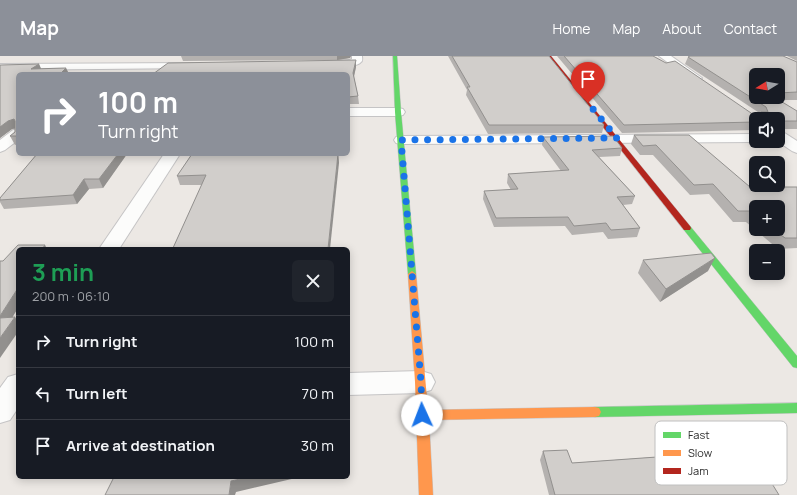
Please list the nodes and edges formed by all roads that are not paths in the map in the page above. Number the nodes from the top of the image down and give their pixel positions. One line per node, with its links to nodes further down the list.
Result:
1 (117, 56): 9 (street)
2 (357, 56): 6 (street)
3 (395, 56): 13 (street)
4 (549, 56): 15 (street)
5 (664, 56): 11 (street)
6 (314, 64)
7 (206, 66): 9 (street)
8 (0, 67): 9 (street)
9 (103, 67): 10 (street)
10 (97, 72)
11 (703, 83)
12 (350, 112): 13 (street)
13 (398, 112): 18 (street)
14 (16, 135): 19 (street)
15 (617, 138): 16 (street); 18 (street); 23 (street)
16 (749, 138)
17 (785, 138): 20 (street)
18 (401, 140): 24 (street)
19 (0, 147)
20 (797, 148)
21 (171, 156): 22 (street)
22 (110, 247)
23 (797, 364)
24 (421, 382): 25 (street); 27 (street)
25 (350, 384)
26 (797, 408): 27 (street)
27 (422, 415): 28 (street)
28 (426, 495)

